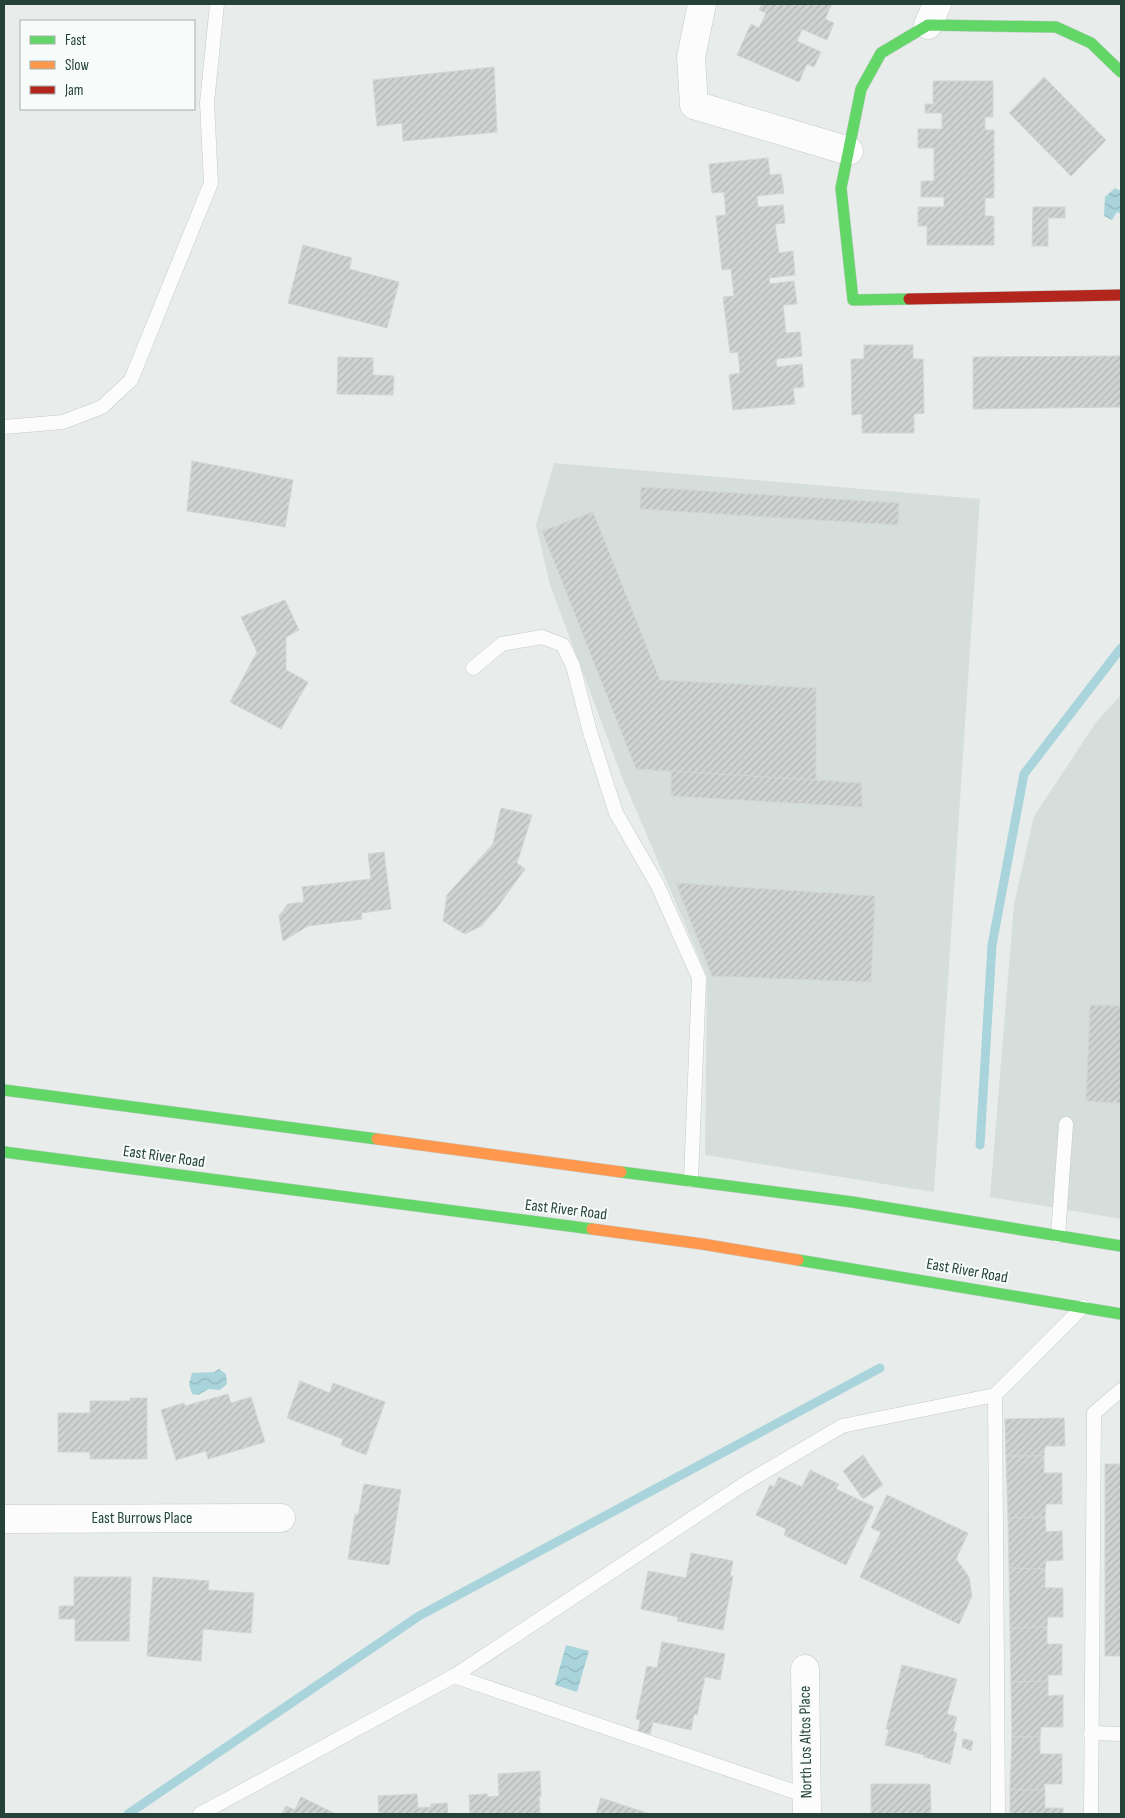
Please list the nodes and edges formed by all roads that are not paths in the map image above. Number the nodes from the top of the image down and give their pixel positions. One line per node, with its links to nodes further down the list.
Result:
1 (217, 4): 7 (lane)
2 (702, 4): 5 (street)
3 (933, 14): 4 (main road); 5 (main road)
4 (1121, 72)
5 (849, 151): 6 (main road)
6 (1121, 295)
7 (4, 427)
8 (473, 668): 12 (lane)
9 (4, 1090): 12 (main road)
10 (1066, 1124): 13 (lane)
11 (4, 1152): 15 (main road, East River Road)
12 (691, 1180): 13 (main road)
13 (1058, 1236): 14 (main road)
14 (1121, 1246)
15 (1083, 1308): 16 (main road, East River Road); 18 (lane)
16 (1121, 1314)
17 (1121, 1390): 23 (lane)
18 (995, 1395): 22 (lane); 27 (lane)
19 (281, 1518): 20 (street, East Burrows Place)
20 (4, 1519)
21 (805, 1669): 25 (street, North Los Altos Place)
22 (454, 1676): 25 (lane); 26 (lane)
23 (1091, 1733): 24 (lane); 28 (lane)
24 (1121, 1734)
25 (807, 1805)
26 (200, 1814)
27 (998, 1814)
28 (1091, 1814)

